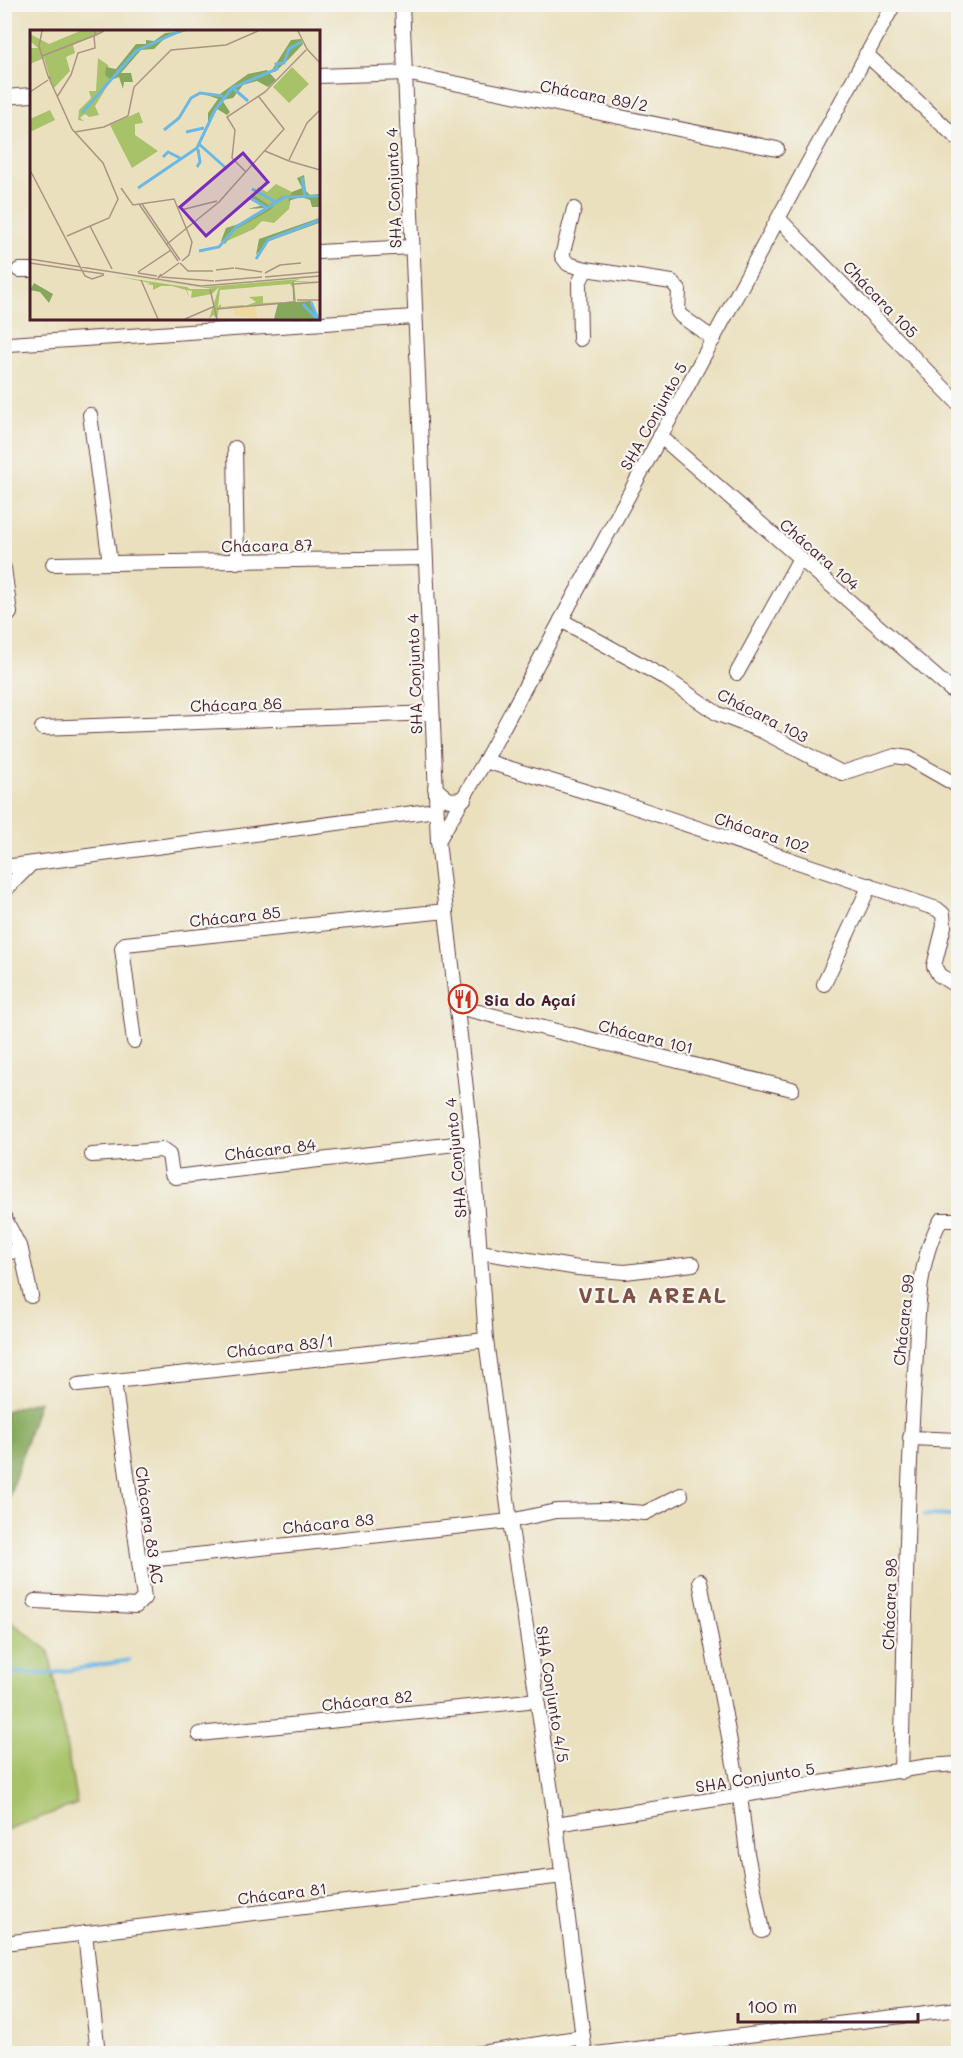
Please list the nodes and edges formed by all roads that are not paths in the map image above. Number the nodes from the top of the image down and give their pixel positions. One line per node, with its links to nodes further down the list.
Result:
1 (402, 4): 4 (street, SHA Conjunto 4)
2 (894, 4): 3 (street, SHA Conjunto 5)
3 (866, 54): 8 (street); 11 (street, SHA Conjunto 5)
4 (405, 73): 5 (street, Chácara 89/2); 9 (street, Chácara 89/2); 12 (street, SHA Conjunto 4)
5 (320, 76)
6 (30, 95): 7 (street)
7 (4, 97)
8 (958, 139)
9 (777, 149)
10 (574, 209): 14 (street)
11 (779, 219): 17 (street, SHA Conjunto 5); 19 (street, Chácara 105)
12 (412, 247): 13 (street); 15 (street, SHA Conjunto 4)
13 (320, 252)
14 (586, 269): 16 (street); 17 (street)
15 (414, 317): 18 (street); 23 (street, SHA Conjunto 4)
16 (580, 339)
17 (714, 339): 21 (street, SHA Conjunto 5)
18 (9, 344)
19 (958, 403)
20 (90, 415): 26 (street)
21 (660, 436): 24 (street, Chácara 104); 30 (street, SHA Conjunto 5)
22 (235, 448): 25 (street)
23 (425, 558): 25 (street, Chácara 87); 33 (street, SHA Conjunto 4)
24 (800, 558): 31 (street); 32 (street, Chácara 104)
25 (237, 562): 26 (street, Chácara 87)
26 (110, 563): 27 (street, Chácara 87)
27 (53, 564)
28 (4, 568): 29 (street)
29 (7, 615)
30 (561, 620): 35 (street, SHA Conjunto 5); 36 (street, Chácara 103)
31 (736, 673)
32 (958, 696)
33 (432, 713): 34 (street, Chácara 86); 37 (street, SHA Conjunto 4)
34 (42, 728)
35 (485, 761): 38 (street, SHA Conjunto 5); 43 (street, Chácara 102)
36 (958, 786)
37 (435, 788): 38 (street); 39 (street, SHA Conjunto 4)
38 (464, 800): 40 (street, SHA Conjunto 5)
39 (436, 810): 40 (street, SHA Conjunto 4); 41 (street)
40 (438, 841): 45 (street, SHA Conjunto 4)
41 (29, 866): 42 (street); 44 (street)
42 (4, 867)
43 (870, 885): 46 (street); 47 (street, Chácara 102)
44 (4, 891)
45 (446, 911): 48 (street, SHA Conjunto 4); 49 (street, Chácara 85)
46 (824, 984)
47 (958, 987)
48 (458, 1006): 50 (street, Chácara 101); 51 (street, SHA Conjunto 4)
49 (134, 1041)
50 (792, 1089)
51 (472, 1142): 52 (street, Chácara 84); 56 (street, SHA Conjunto 4)
52 (92, 1155)
53 (4, 1217): 55 (street)
54 (955, 1219): 63 (street, Chácara 99)
55 (21, 1250): 57 (street); 59 (street)
56 (480, 1252): 58 (street); 60 (street, SHA Conjunto 4)
57 (4, 1253)
58 (693, 1264)
59 (31, 1296)
60 (486, 1340): 61 (street, Chácara 83/1); 66 (street, SHA Conjunto 4/5)
61 (114, 1381): 62 (street, Chácara 83/1); 69 (street, Chácara 83 AC)
62 (78, 1384)
63 (910, 1438): 64 (street); 73 (street, Chácara 98)
64 (958, 1440)
65 (681, 1495): 66 (street, Chácara 83)
66 (510, 1521): 67 (street, Chácara 83); 70 (street, SHA Conjunto 4/5)
67 (149, 1560)
68 (700, 1581): 74 (street)
69 (35, 1601)
70 (538, 1700): 71 (street, Chácara 82); 75 (street, SHA Conjunto 4/5)
71 (199, 1734)
72 (958, 1764): 73 (street, SHA Conjunto 5)
73 (901, 1772): 74 (street, SHA Conjunto 5)
74 (740, 1796): 75 (street, SHA Conjunto 5); 77 (street)
75 (556, 1824): 76 (street, SHA Conjunto 4/5)
76 (563, 1876): 78 (street, Chácara 81); 81 (street, SHA Conjunto 4/5)
77 (762, 1932)
78 (85, 1933): 79 (street, Chácara 81); 82 (street)
79 (4, 1943)
80 (958, 2009): 85 (street)
81 (584, 2037): 83 (street); 84 (street, SHA Conjunto 4/5)
82 (98, 2054)
83 (475, 2054)
84 (585, 2054)
85 (596, 2054)

